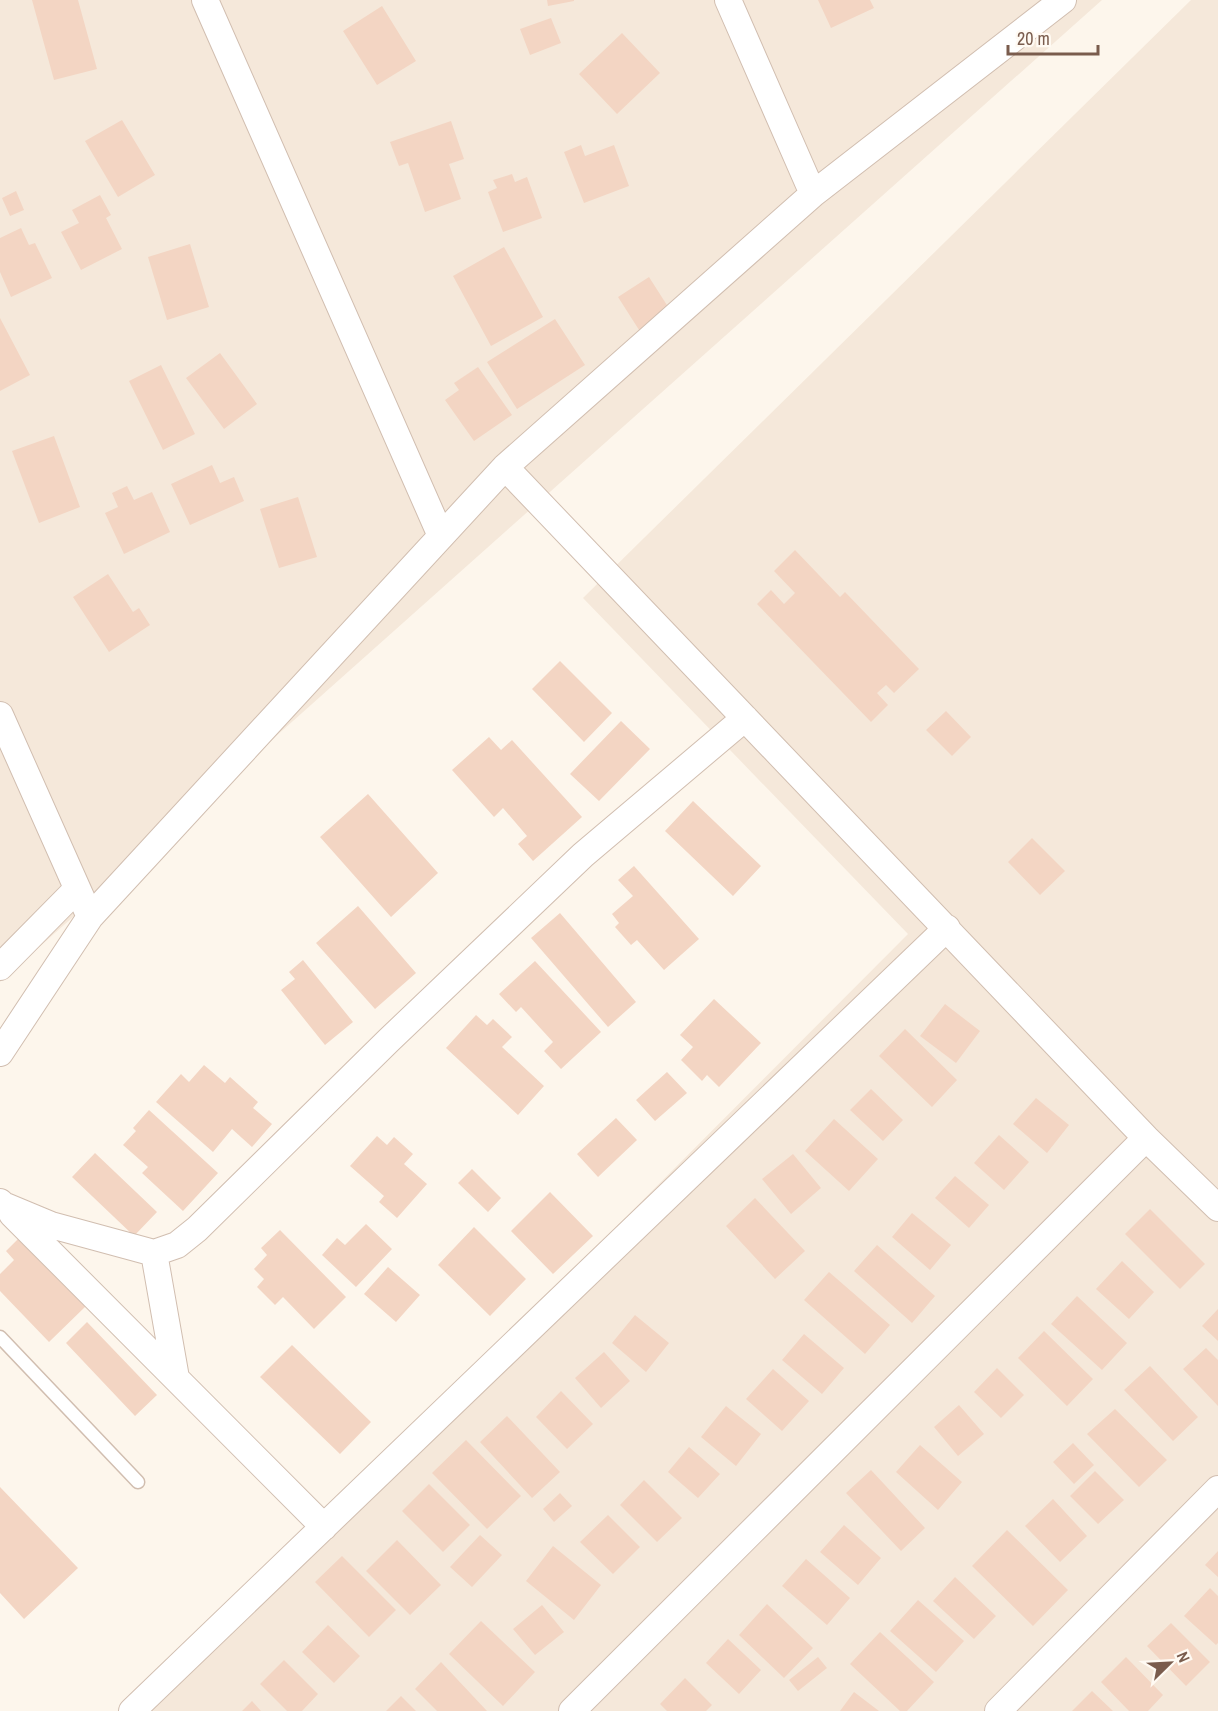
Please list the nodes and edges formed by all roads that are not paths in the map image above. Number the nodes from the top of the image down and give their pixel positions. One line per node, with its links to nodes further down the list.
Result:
1 (205, 0): 6 (street)
2 (728, 0): 4 (street)
3 (1063, 0): 4 (street)
4 (813, 194): 5 (street)
5 (506, 467): 6 (street); 8 (street)
6 (441, 536): 10 (street)
7 (0, 715): 9 (street)
8 (745, 718): 11 (street); 17 (street)
9 (77, 889): 10 (street); 12 (street)
10 (90, 917): 13 (street)
11 (947, 928): 14 (street); 22 (street)
12 (0, 967)
13 (0, 1053)
14 (1146, 1138): 16 (street); 24 (street)
15 (2, 1203): 17 (street); 19 (street)
16 (1218, 1208)
17 (154, 1253): 19 (street)
18 (0, 1336): 20 (lane)
19 (176, 1378): 22 (street)
20 (138, 1482)
21 (1218, 1489): 25 (street)
22 (324, 1527): 23 (street)
23 (132, 1711)
24 (572, 1711)
25 (998, 1711)

